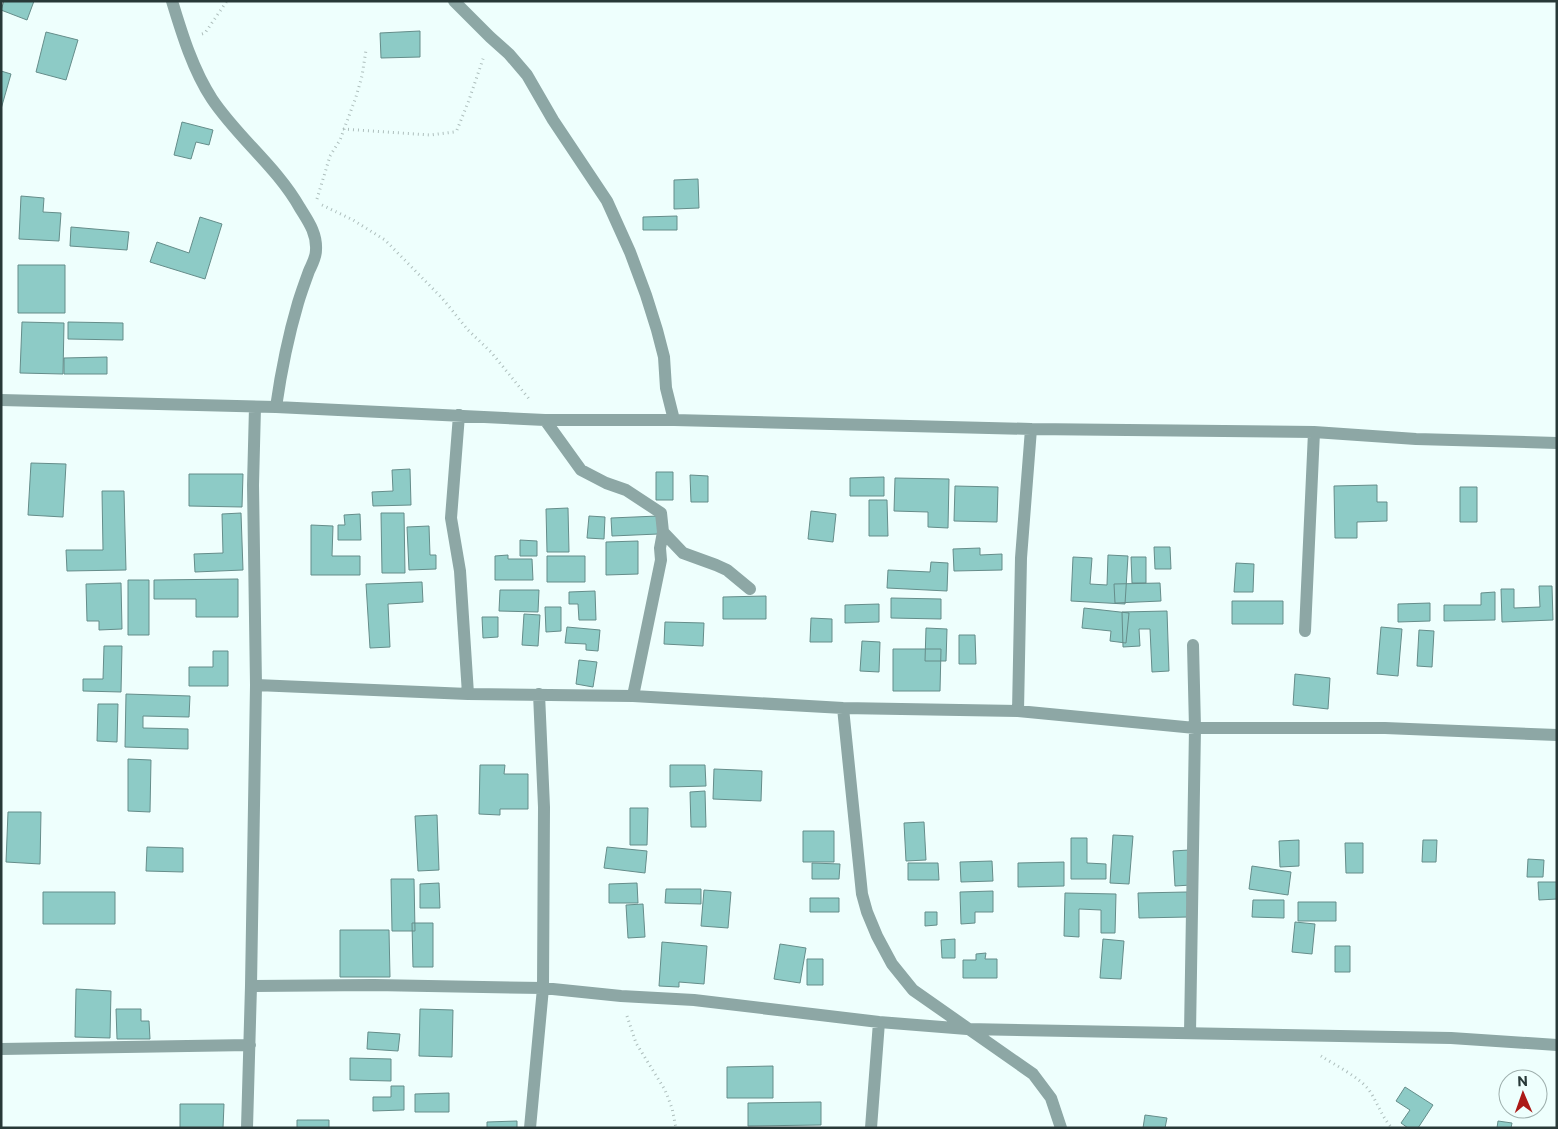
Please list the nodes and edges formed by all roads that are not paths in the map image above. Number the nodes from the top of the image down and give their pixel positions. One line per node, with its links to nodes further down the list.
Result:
1 (172, 1): 5 (street)
2 (454, 1): 8 (street)
3 (1, 400): 4 (street)
4 (255, 407): 5 (street); 16 (street)
5 (276, 407): 6 (street)
6 (459, 415): 7 (street); 17 (street)
7 (545, 420): 8 (street); 12 (street)
8 (674, 420): 9 (street)
9 (1032, 430): 10 (street); 21 (street)
10 (1314, 432): 11 (street); 14 (street)
11 (1557, 443)
12 (663, 532): 13 (street); 19 (street)
13 (750, 589)
14 (1305, 631)
15 (1193, 645): 22 (street)
16 (256, 685): 17 (street); 24 (street)
17 (468, 694): 18 (street)
18 (539, 694): 19 (street); 25 (street)
19 (633, 696): 20 (street)
20 (843, 708): 21 (street); 27 (street)
21 (1018, 711): 22 (street)
22 (1195, 728): 23 (street); 28 (street)
23 (1557, 735)
24 (251, 986): 25 (street); 29 (street)
25 (543, 988): 26 (street); 33 (street)
26 (879, 1022): 27 (street); 34 (street)
27 (967, 1029): 28 (street); 35 (street)
28 (1190, 1033): 30 (street)
29 (250, 1045): 31 (street); 32 (street)
30 (1557, 1045)
31 (1, 1049)
32 (247, 1128)
33 (530, 1128)
34 (871, 1128)
35 (1061, 1128)

